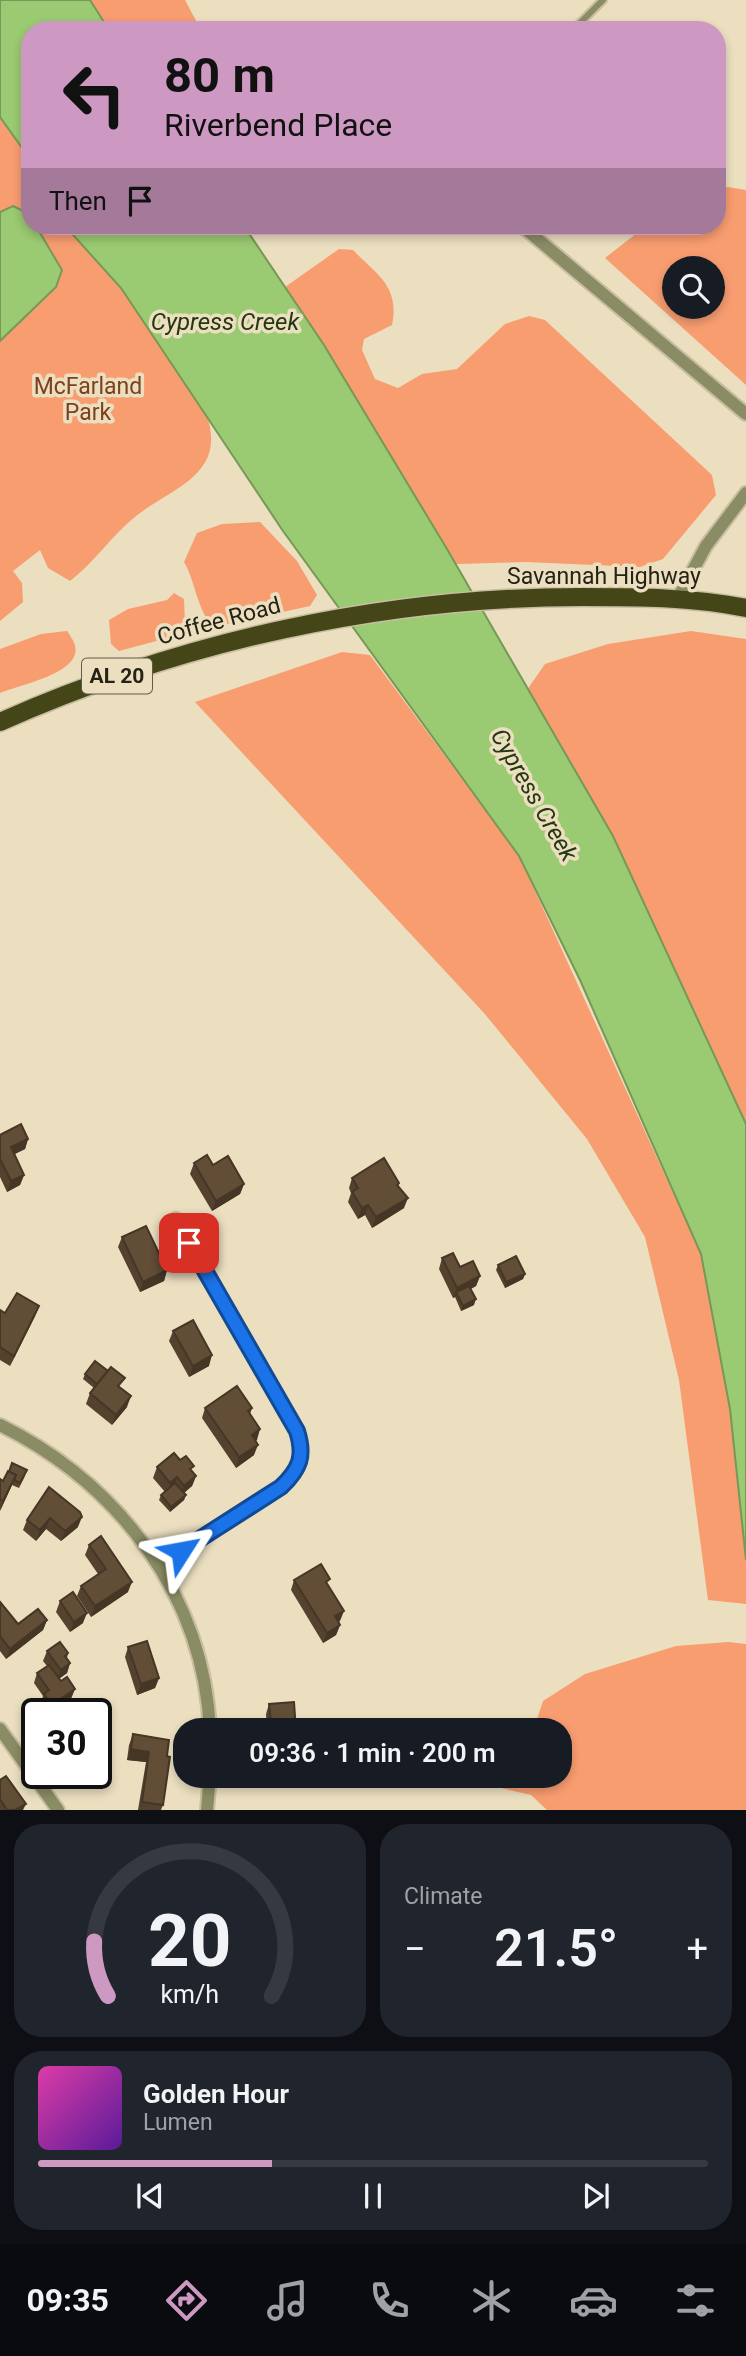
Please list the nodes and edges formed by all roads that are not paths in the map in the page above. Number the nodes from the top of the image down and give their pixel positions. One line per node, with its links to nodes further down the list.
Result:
1 (603, 0): 2 (lane)
2 (582, 21)
3 (533, 235): 4 (street)
4 (746, 414)
5 (746, 493): 6 (street)
6 (678, 598): 7 (main road, Savannah Highway / AL 20); 8 (main road, Savannah Highway / AL 20)
7 (460, 603): 9 (main road, Coffee Road / AL 20)
8 (746, 608)
9 (0, 722)
10 (176, 1219): 12 (street)
11 (0, 1425): 12 (street)
12 (159, 1565): 13 (street)
13 (208, 1718)
14 (0, 1729): 16 (street)
15 (209, 1788): 17 (street)
16 (58, 1810)
17 (207, 1810)

